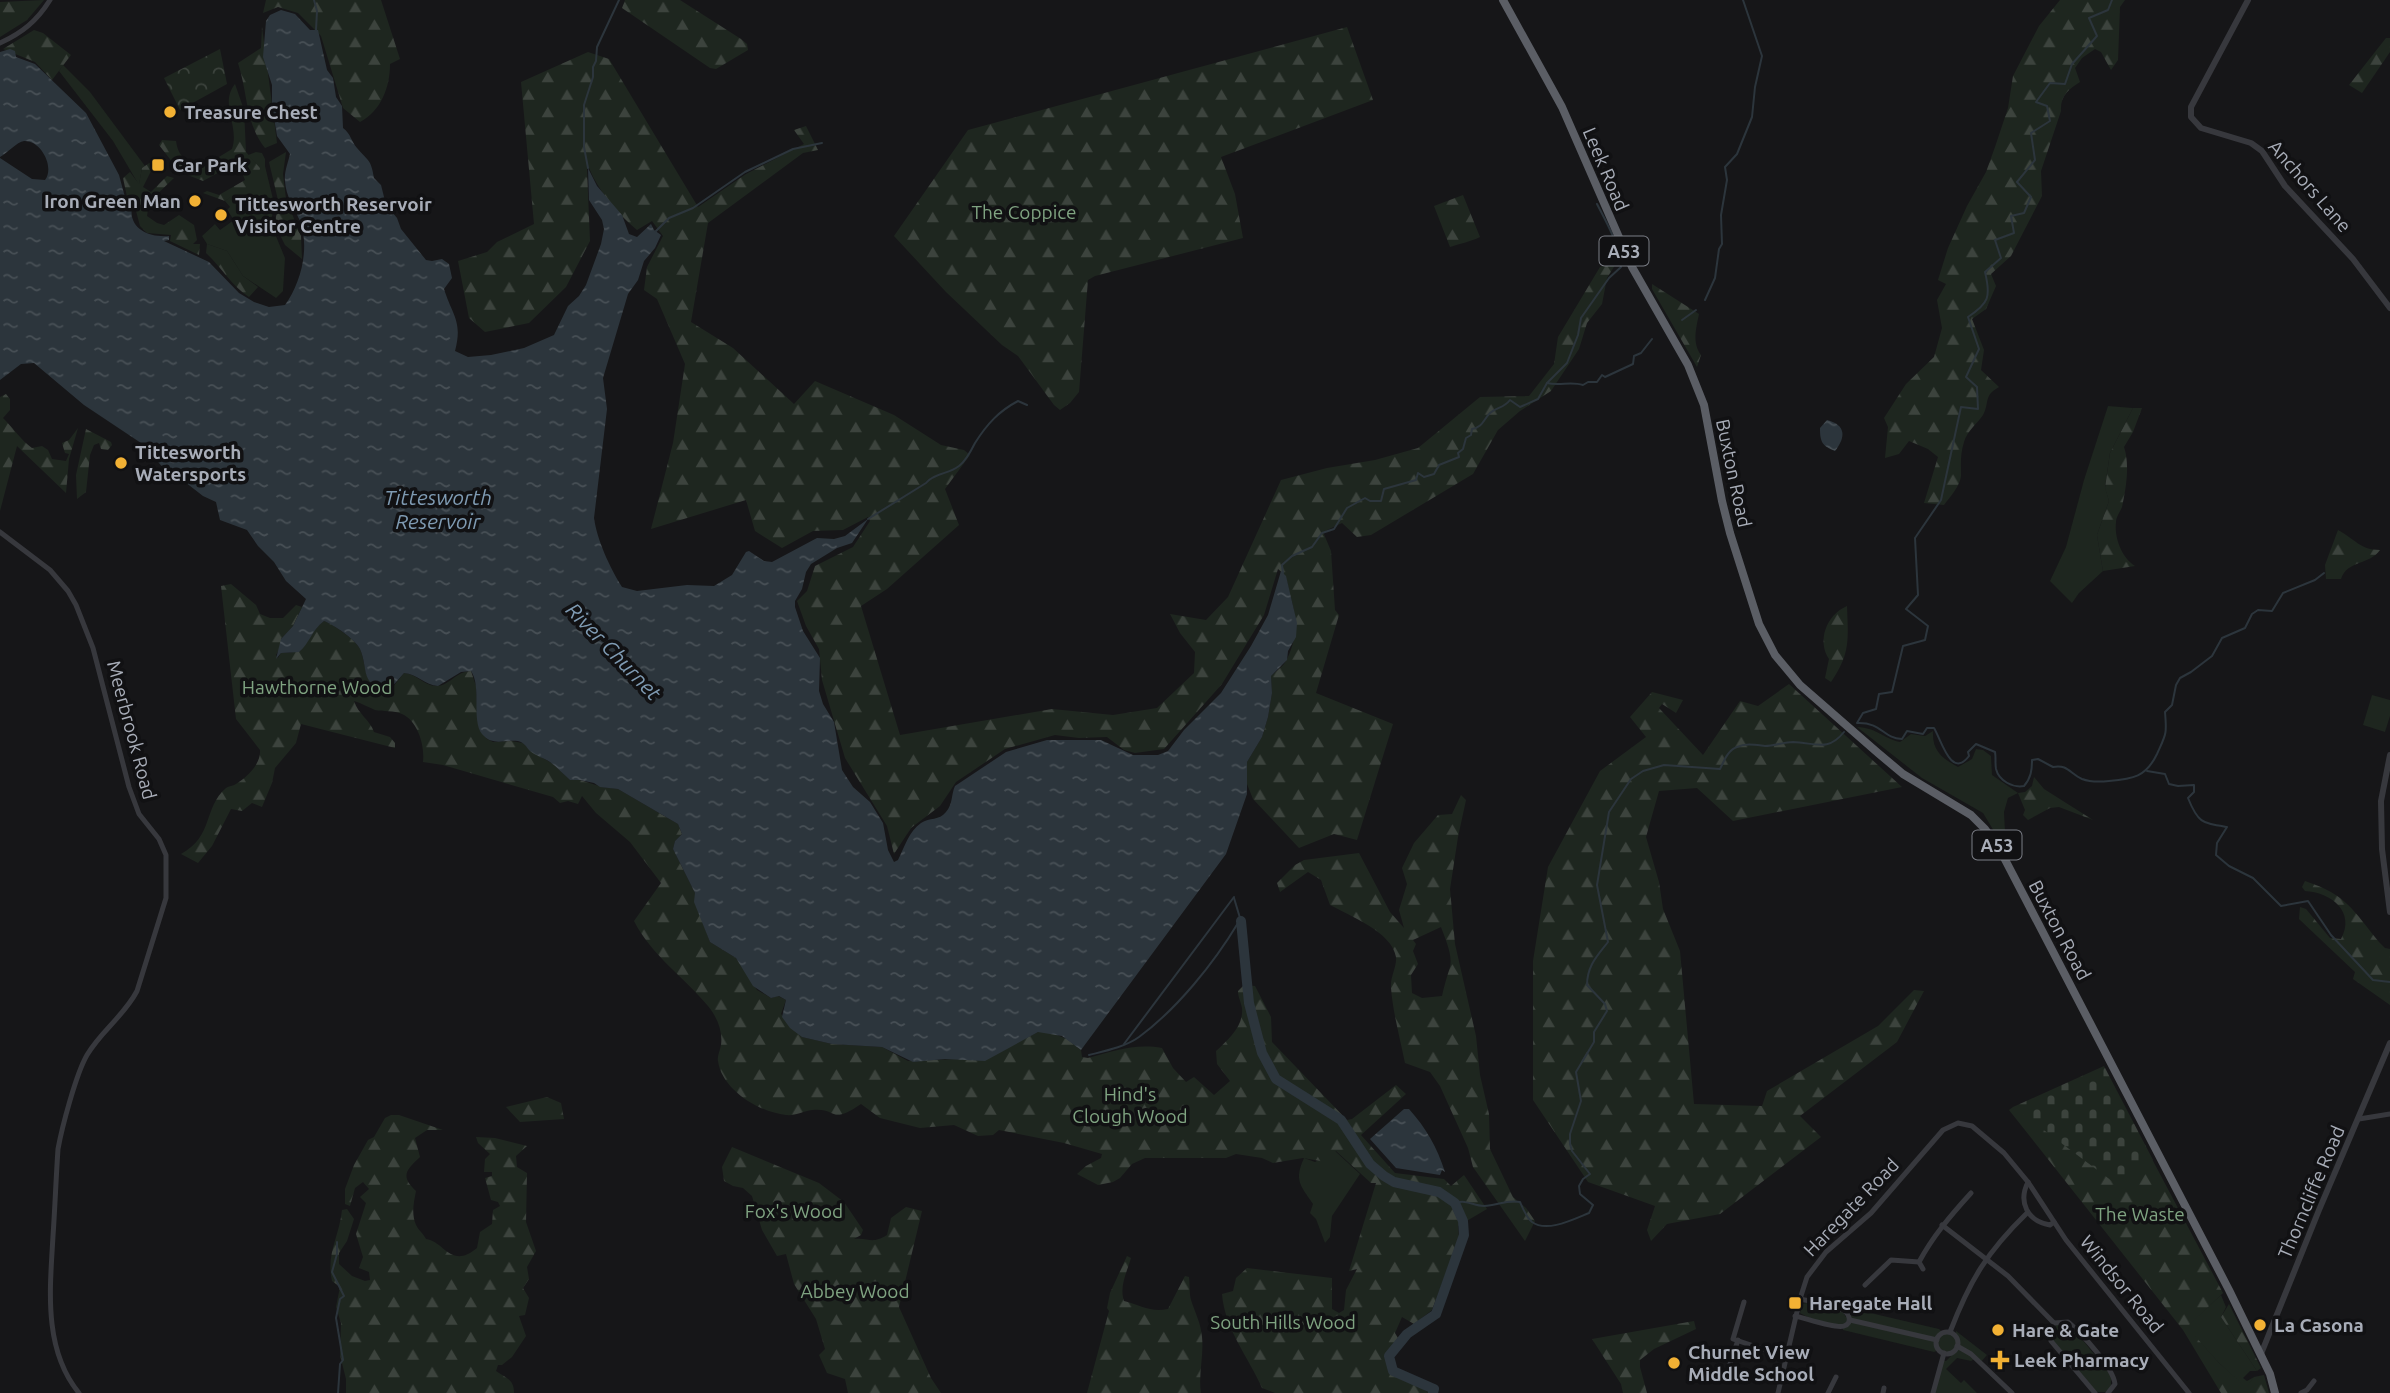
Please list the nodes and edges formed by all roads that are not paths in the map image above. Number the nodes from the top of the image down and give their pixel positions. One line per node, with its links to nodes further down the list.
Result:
1 (50, 0): 4 (street)
2 (1503, 0): 6 (highway, Leek Road / A53)
3 (2248, 0): 5 (street, Anchors Lane)
4 (0, 43)
5 (2390, 308)
6 (1698, 388): 32 (highway, Buxton Road / A53)
7 (0, 533): 40 (street, Meerbrook Road)
8 (2390, 755): 9 (street)
9 (2390, 912)
10 (2390, 1042): 12 (street, Thorncliffe Road)
11 (2390, 1114): 12 (street)
12 (2359, 1119): 29 (street, Thorncliffe Road)
13 (1979, 1130): 14 (street, Windsor Road); 23 (street, Haregate Road)
14 (2028, 1182): 16 (street); 17 (street, Windsor Road)
15 (1971, 1193): 18 (street)
16 (2027, 1213): 17 (street); 19 (street)
17 (2054, 1222): 47 (street, Windsor Road)
18 (1942, 1225): 19 (street); 20 (street)
19 (1985, 1258): 27 (street); 28 (street)
20 (1919, 1262): 21 (street); 22 (street)
21 (1923, 1269)
22 (1865, 1285)
23 (1800, 1299): 25 (street, Haregate Road); 26 (street)
24 (1744, 1302): 30 (street)
25 (1795, 1316): 26 (street); 36 (street, Haregate Road)
26 (1850, 1320): 31 (street)
27 (2054, 1323): 45 (street); 46 (street)
28 (1950, 1332): 31 (street); 33 (street)
29 (2268, 1337): 32 (street); 35 (street, Thorncliffe Road)
30 (1738, 1340): 36 (street); 37 (street)
31 (1937, 1340): 34 (street)
32 (2255, 1342): 35 (highway, Buxton Road / A53)
33 (1957, 1346): 34 (street); 44 (street)
34 (1944, 1353): 43 (street)
35 (2261, 1354): 48 (highway, Buxton Road / A53)
36 (1786, 1357): 41 (street, Haregate Road)
37 (1729, 1367)
38 (1836, 1377): 42 (street)
39 (2314, 1381): 49 (street)
40 (79, 1393)
41 (1778, 1393)
42 (1828, 1393)
43 (1933, 1393)
44 (2012, 1393)
45 (2095, 1393)
46 (2108, 1393)
47 (2189, 1393)
48 (2275, 1393)
49 (2301, 1393)

